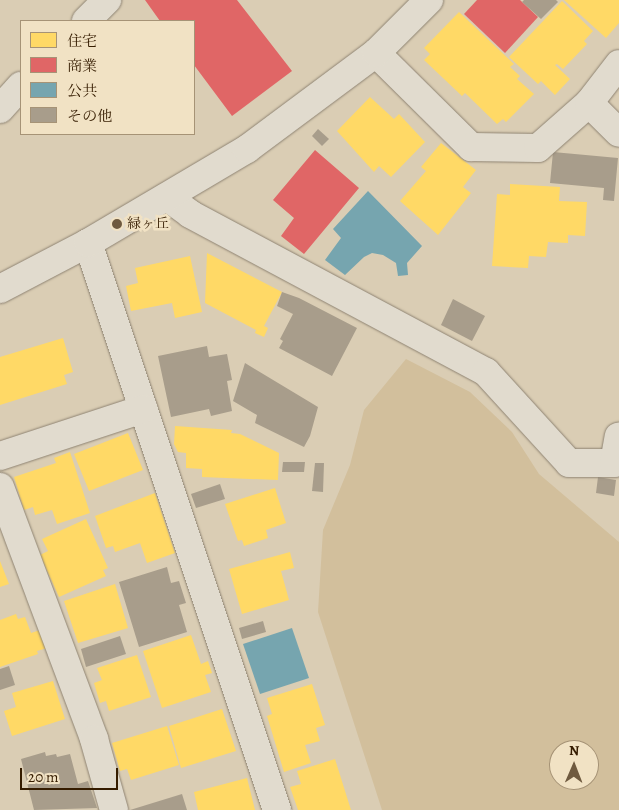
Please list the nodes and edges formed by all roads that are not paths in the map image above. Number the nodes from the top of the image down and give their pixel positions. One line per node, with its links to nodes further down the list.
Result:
1 (107, 0): 3 (street)
2 (429, 0): 4 (street)
3 (87, 20)
4 (376, 54): 7 (street); 10 (street)
5 (619, 64): 7 (street)
6 (20, 87): 8 (street)
7 (589, 103): 9 (street)
8 (0, 109)
9 (619, 133)
10 (167, 197): 11 (street); 14 (street)
11 (88, 242): 12 (street); 13 (street)
12 (0, 289)
13 (143, 408): 15 (street); 18 (street)
14 (619, 436)
15 (0, 456)
16 (0, 487): 17 (street)
17 (114, 810)
18 (277, 810)

